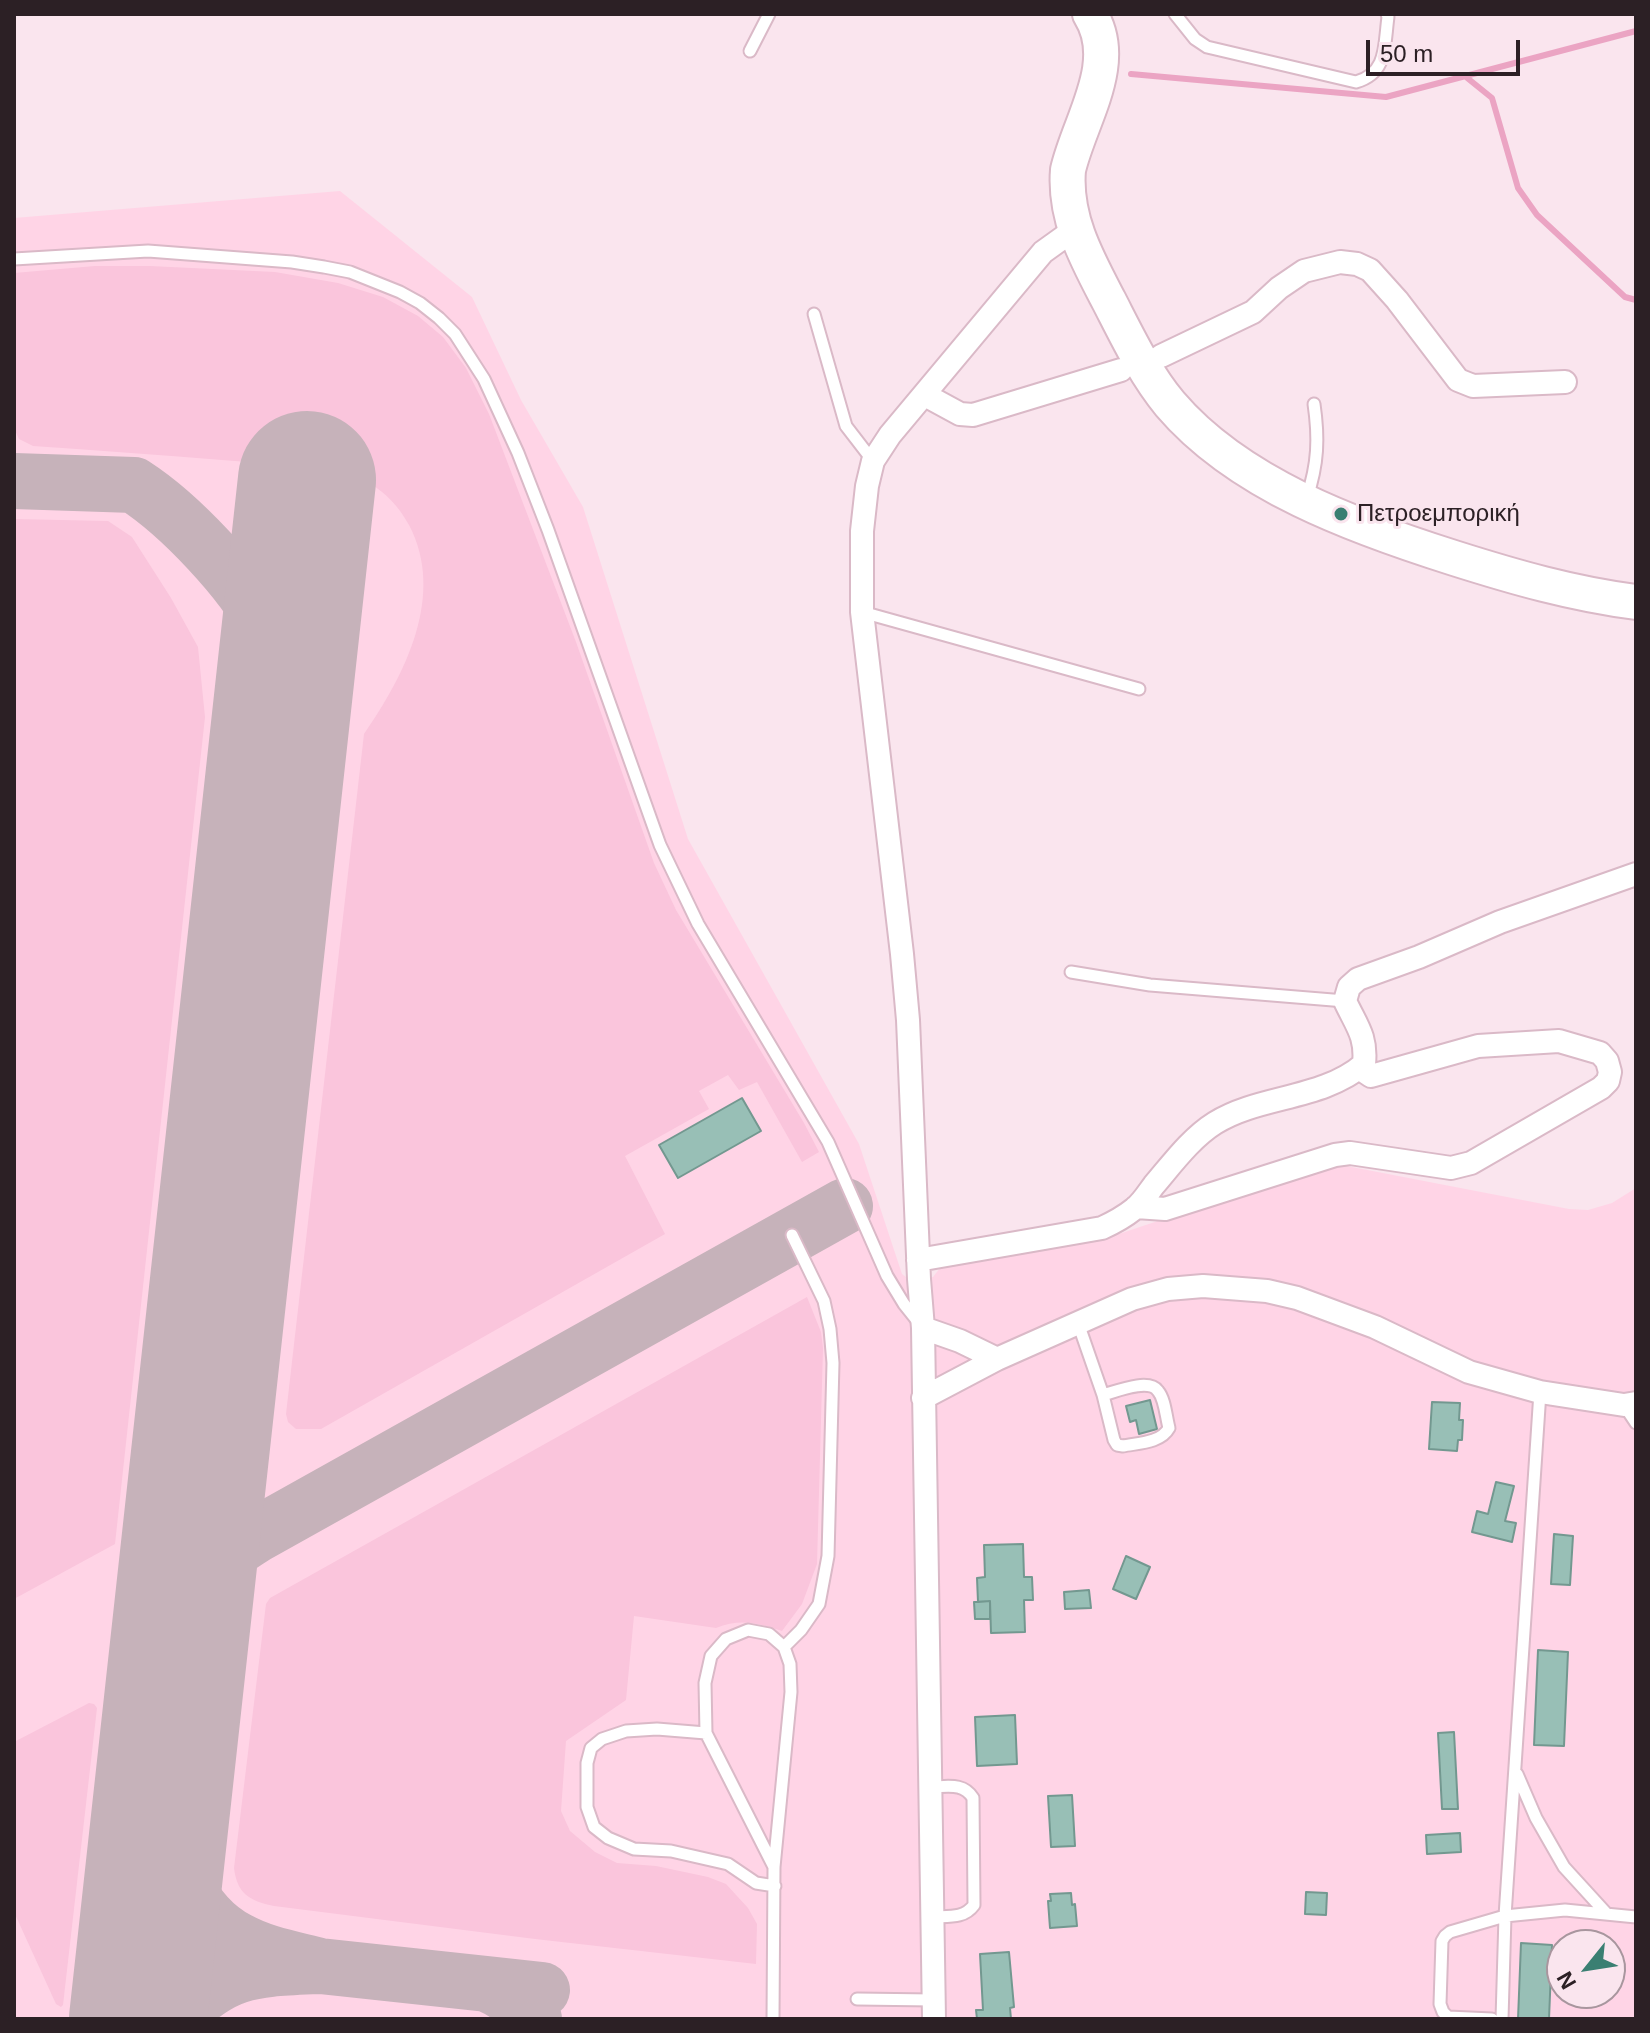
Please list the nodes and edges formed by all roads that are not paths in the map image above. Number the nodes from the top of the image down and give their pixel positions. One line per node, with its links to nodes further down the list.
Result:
1 (769, 14): 5 (lane)
2 (1090, 14): 6 (main road)
3 (1175, 14): 4 (lane)
4 (1387, 14)
5 (750, 51)
6 (1075, 229): 12 (street); 15 (main road)
7 (14, 259): 27 (lane)
8 (814, 314): 14 (lane)
9 (1161, 356): 11 (street)
10 (1121, 370): 12 (street)
11 (1565, 382)
12 (925, 395): 14 (street)
13 (1314, 404): 15 (lane)
14 (873, 461): 17 (street)
15 (1306, 501): 16 (main road)
16 (1636, 602)
17 (862, 612): 18 (lane); 25 (street)
18 (1139, 689)
19 (1636, 874): 21 (street)
20 (1071, 972): 21 (lane)
21 (1345, 1001): 22 (street)
22 (1359, 1068): 23 (street); 23 (street)
23 (1136, 1207): 25 (street)
24 (792, 1235): 33 (lane)
25 (918, 1260): 27 (street)
26 (1078, 1323): 28 (street); 29 (street); 30 (lane)
27 (923, 1328): 28 (street); 31 (street)
28 (997, 1359): 31 (street)
29 (1540, 1392): 32 (street); 35 (lane)
30 (1103, 1395): 30 (lane)
31 (923, 1398): 36 (street)
32 (1632, 1410)
33 (784, 1647): 34 (lane); 37 (lane)
34 (706, 1733): 37 (lane); 38 (lane)
35 (1515, 1769): 39 (lane); 40 (lane)
36 (930, 1787): 41 (street); 41 (lane)
37 (774, 1867): 38 (lane)
38 (775, 1886): 45 (lane)
39 (1606, 1913): 40 (lane); 42 (lane)
40 (1505, 1916): 46 (lane); 47 (lane)
41 (932, 1917): 44 (street)
42 (1636, 1917)
43 (857, 1999): 44 (lane)
44 (934, 2009)
45 (773, 2019)
46 (1492, 2019)
47 (1502, 2019)

